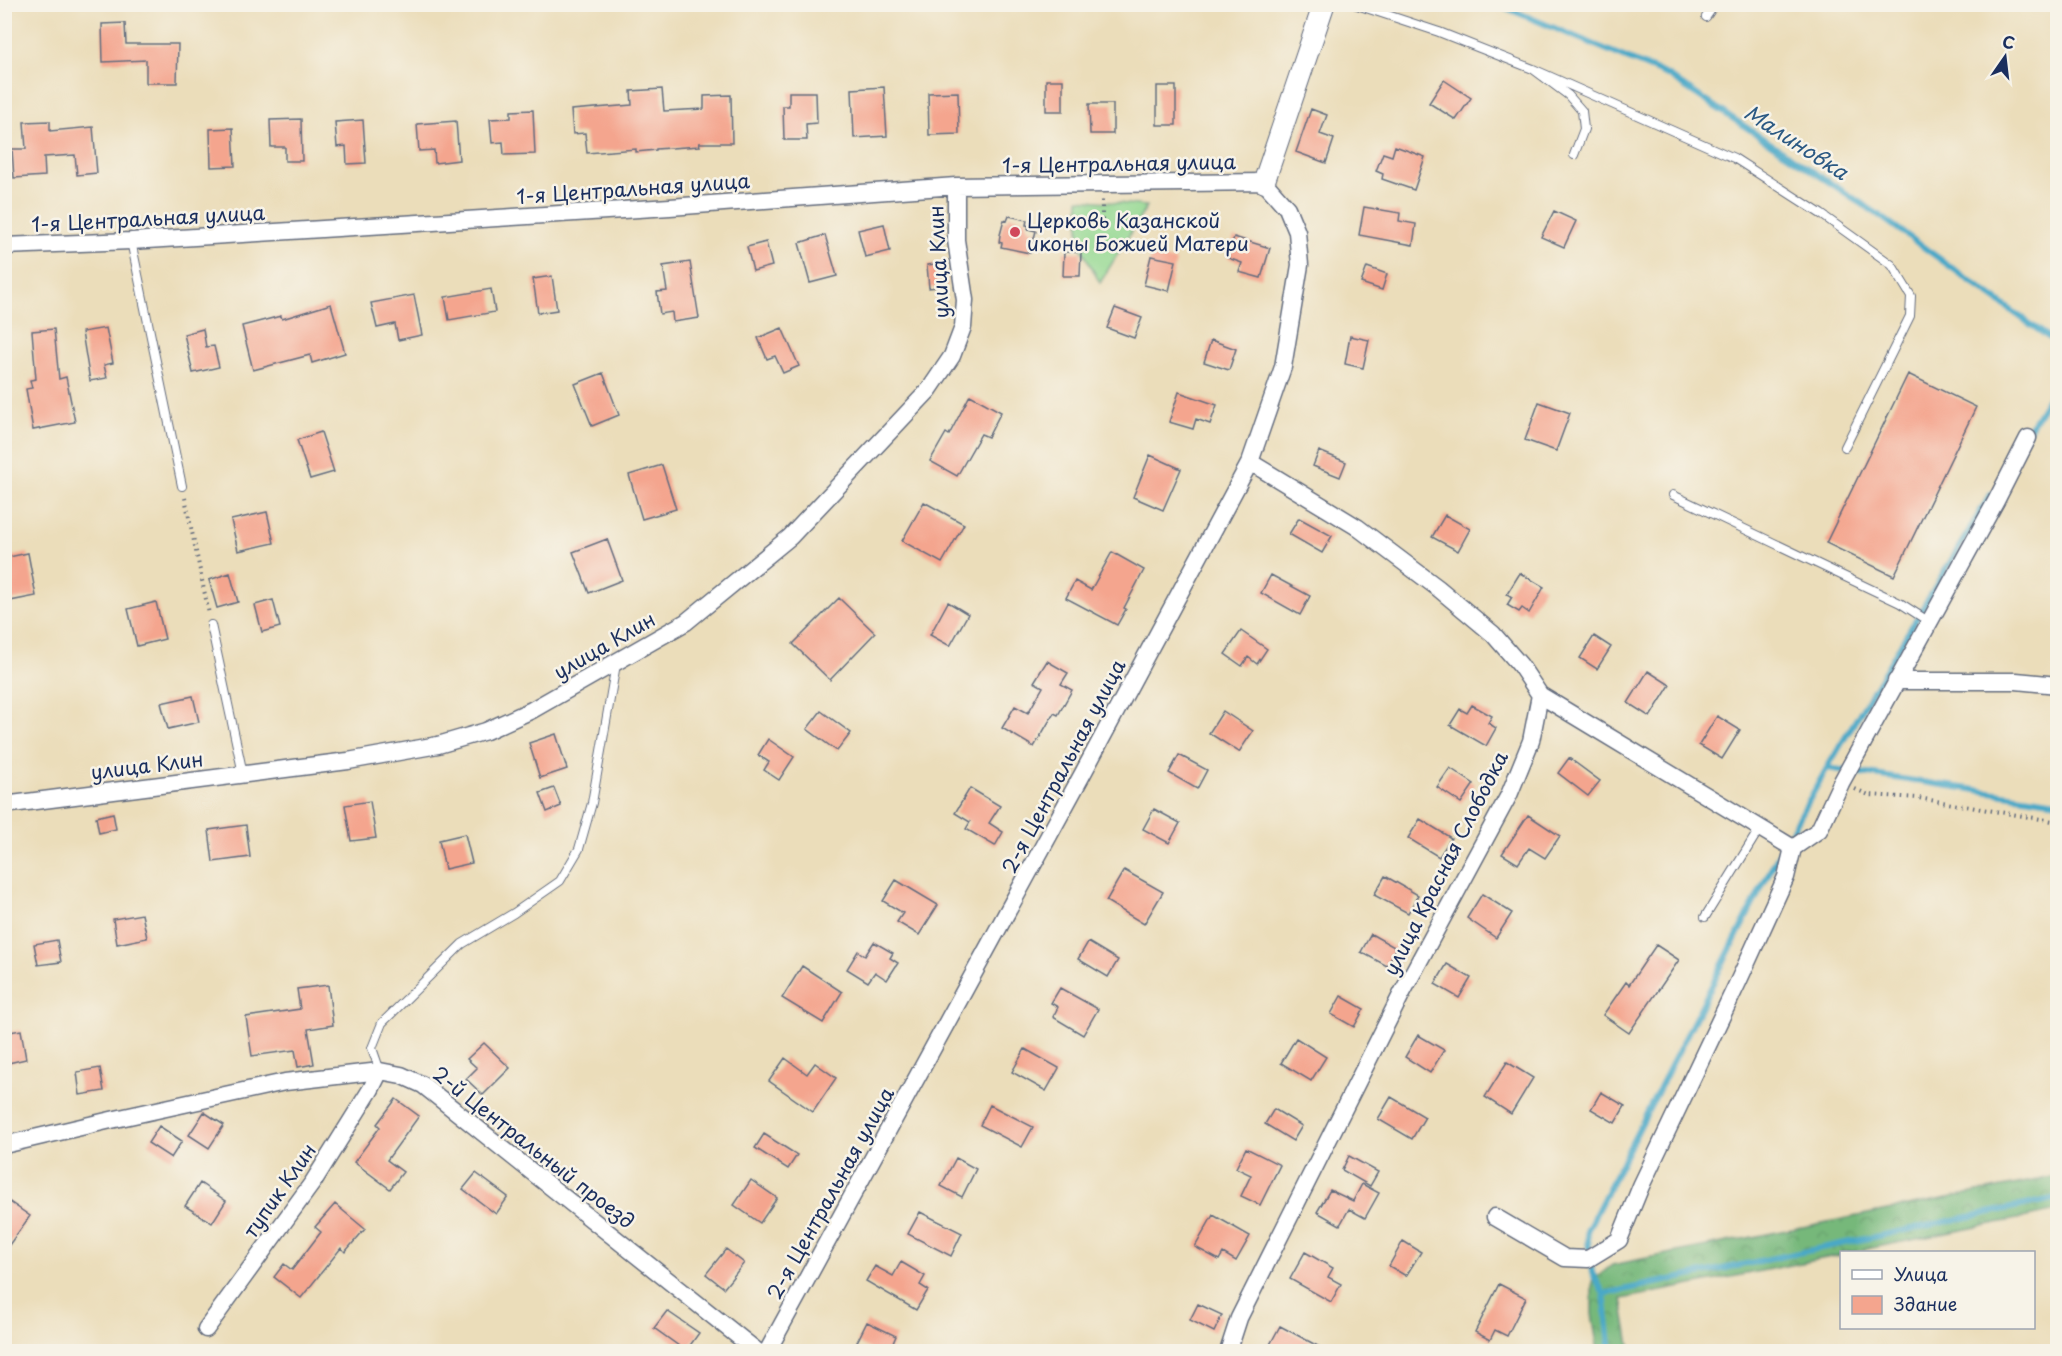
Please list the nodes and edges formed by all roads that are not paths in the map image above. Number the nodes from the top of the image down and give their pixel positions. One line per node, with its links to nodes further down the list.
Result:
1 (1324, 4): 7 (street)
2 (1354, 4): 5 (lane)
3 (1715, 4): 4 (lane)
4 (1706, 17)
5 (1533, 69): 6 (lane); 12 (lane)
6 (1574, 155)
7 (1264, 182): 8 (street, 1-я Центральная улица); 13 (street, 2-я Центральная улица)
8 (956, 186): 9 (street, 1-я Центральная улица); 18 (street, улица Клин)
9 (131, 241): 10 (street, 1-я Центральная улица); 14 (lane)
10 (4, 246)
11 (2028, 438): 16 (street)
12 (1845, 447)
13 (1250, 462): 21 (street); 32 (street, 2-я Центральная улица)
14 (182, 486)
15 (1673, 495): 16 (lane)
16 (1928, 621): 19 (street)
17 (211, 625): 22 (lane)
18 (616, 663): 22 (street, улица Клин); 27 (lane)
19 (1896, 681): 20 (street); 25 (street)
20 (2058, 685)
21 (1540, 695): 24 (street); 33 (street, улица Красная Слободка)
22 (243, 774): 23 (street, улица Клин)
23 (4, 805)
24 (1760, 828): 25 (street); 26 (lane)
25 (1793, 848): 29 (street)
26 (1705, 917)
27 (380, 1071): 28 (street, 2-й Центральный проезд); 30 (street, тупик Клин); 31 (street, 2-й Центральный проезд)
28 (4, 1145)
29 (1495, 1217)
30 (206, 1329)
31 (758, 1352)
32 (767, 1352)
33 (1228, 1352)

